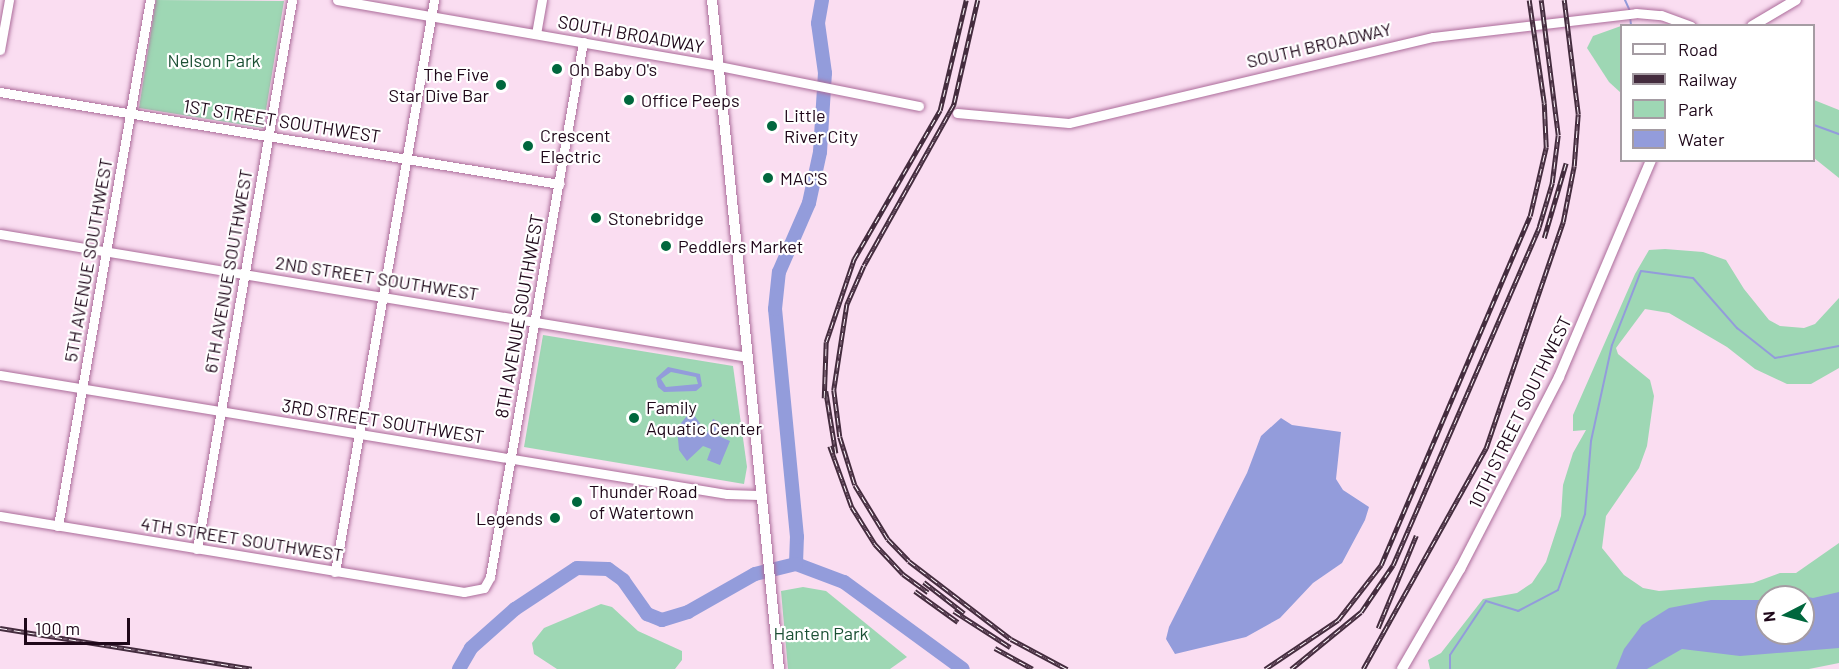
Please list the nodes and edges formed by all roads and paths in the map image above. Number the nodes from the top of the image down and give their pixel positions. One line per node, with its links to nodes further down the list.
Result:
1 (9, 0): 14 (street)
2 (150, 0): 18 (street, 5TH AVENUE SOUTHWEST)
3 (292, 0): 20 (street, 6TH AVENUE SOUTHWEST)
4 (337, 0): 9 (street, SOUTH BROADWAY)
5 (434, 0): 9 (street)
6 (542, 0): 12 (street)
7 (712, 0): 15 (main road)
8 (1796, 0): 11 (main road)
9 (431, 16): 12 (street, SOUTH BROADWAY); 21 (street)
10 (1686, 24): 19 (street, SOUTH BROADWAY)
11 (1755, 24)
12 (536, 34): 13 (street, SOUTH BROADWAY)
13 (583, 42): 15 (street, SOUTH BROADWAY); 23 (street, 8TH AVENUE SOUTHWEST)
14 (0, 50)
15 (718, 66): 17 (street, SOUTH BROADWAY); 29 (main road)
16 (0, 92): 18 (street, 1ST STREET SOUTHWEST)
17 (919, 106)
18 (130, 113): 20 (street, 1ST STREET SOUTHWEST); 25 (street, 5TH AVENUE SOUTHWEST)
19 (957, 113)
20 (269, 136): 21 (street, 1ST STREET SOUTHWEST); 26 (street, 6TH AVENUE SOUTHWEST)
21 (406, 158): 23 (street, 1ST STREET SOUTHWEST); 27 (street)
22 (1650, 162): 42 (main road, 10TH STREET SOUTHWEST)
23 (559, 184): 28 (street, 8TH AVENUE SOUTHWEST)
24 (0, 234): 25 (street, 2ND STREET SOUTHWEST)
25 (107, 251): 26 (street, 2ND STREET SOUTHWEST); 31 (street, 5TH AVENUE SOUTHWEST)
26 (245, 273): 27 (street, 2ND STREET SOUTHWEST); 32 (street, 6TH AVENUE SOUTHWEST)
27 (383, 295): 28 (street, 2ND STREET SOUTHWEST); 33 (street)
28 (535, 322): 29 (street, 2ND STREET SOUTHWEST); 34 (street, 8TH AVENUE SOUTHWEST)
29 (748, 357): 35 (main road)
30 (0, 375): 31 (street, 3RD STREET SOUTHWEST)
31 (83, 389): 32 (street, 3RD STREET SOUTHWEST); 37 (street, 5TH AVENUE SOUTHWEST)
32 (220, 411): 33 (street, 3RD STREET SOUTHWEST); 38 (street, 6TH AVENUE SOUTHWEST)
33 (359, 434): 34 (street, 3RD STREET SOUTHWEST); 39 (street)
34 (511, 458): 35 (street, 3RD STREET SOUTHWEST); 40 (street, 8TH AVENUE SOUTHWEST)
35 (762, 495): 41 (main road)
36 (0, 516): 37 (street, 4TH STREET SOUTHWEST)
37 (58, 526): 38 (street, 4TH STREET SOUTHWEST)
38 (197, 549): 39 (street, 4TH STREET SOUTHWEST)
39 (335, 572): 40 (street, 4TH STREET SOUTHWEST)
40 (480, 591)
41 (779, 669)
42 (1402, 669)

